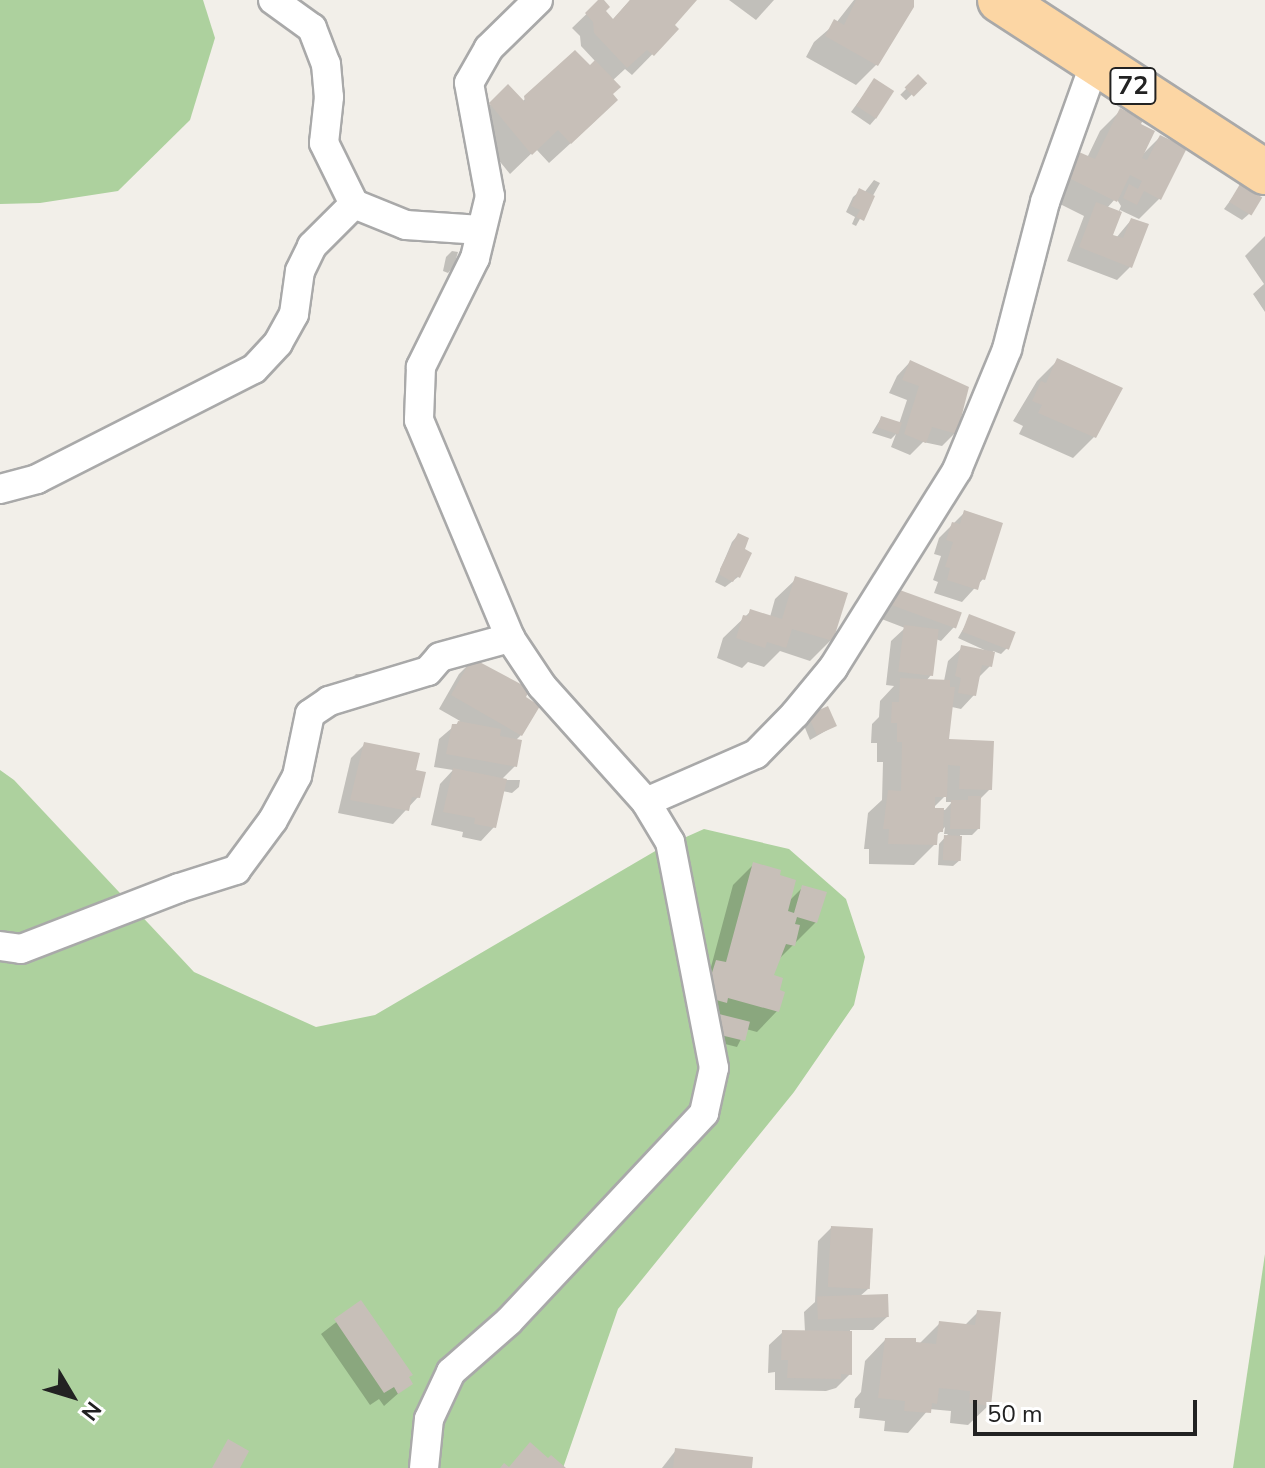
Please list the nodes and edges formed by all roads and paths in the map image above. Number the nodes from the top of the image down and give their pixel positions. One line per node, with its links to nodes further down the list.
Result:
1 (273, 0): 6 (street)
2 (538, 0): 7 (street)
3 (1028, 7): 4 (main road, 72)
4 (1095, 62): 5 (main road, 72); 10 (street)
5 (1265, 172)
6 (354, 204): 7 (street); 8 (street)
7 (481, 230): 9 (street)
8 (0, 489)
9 (510, 638): 10 (street); 11 (street)
10 (646, 802): 12 (street)
11 (0, 946)
12 (424, 1468)

